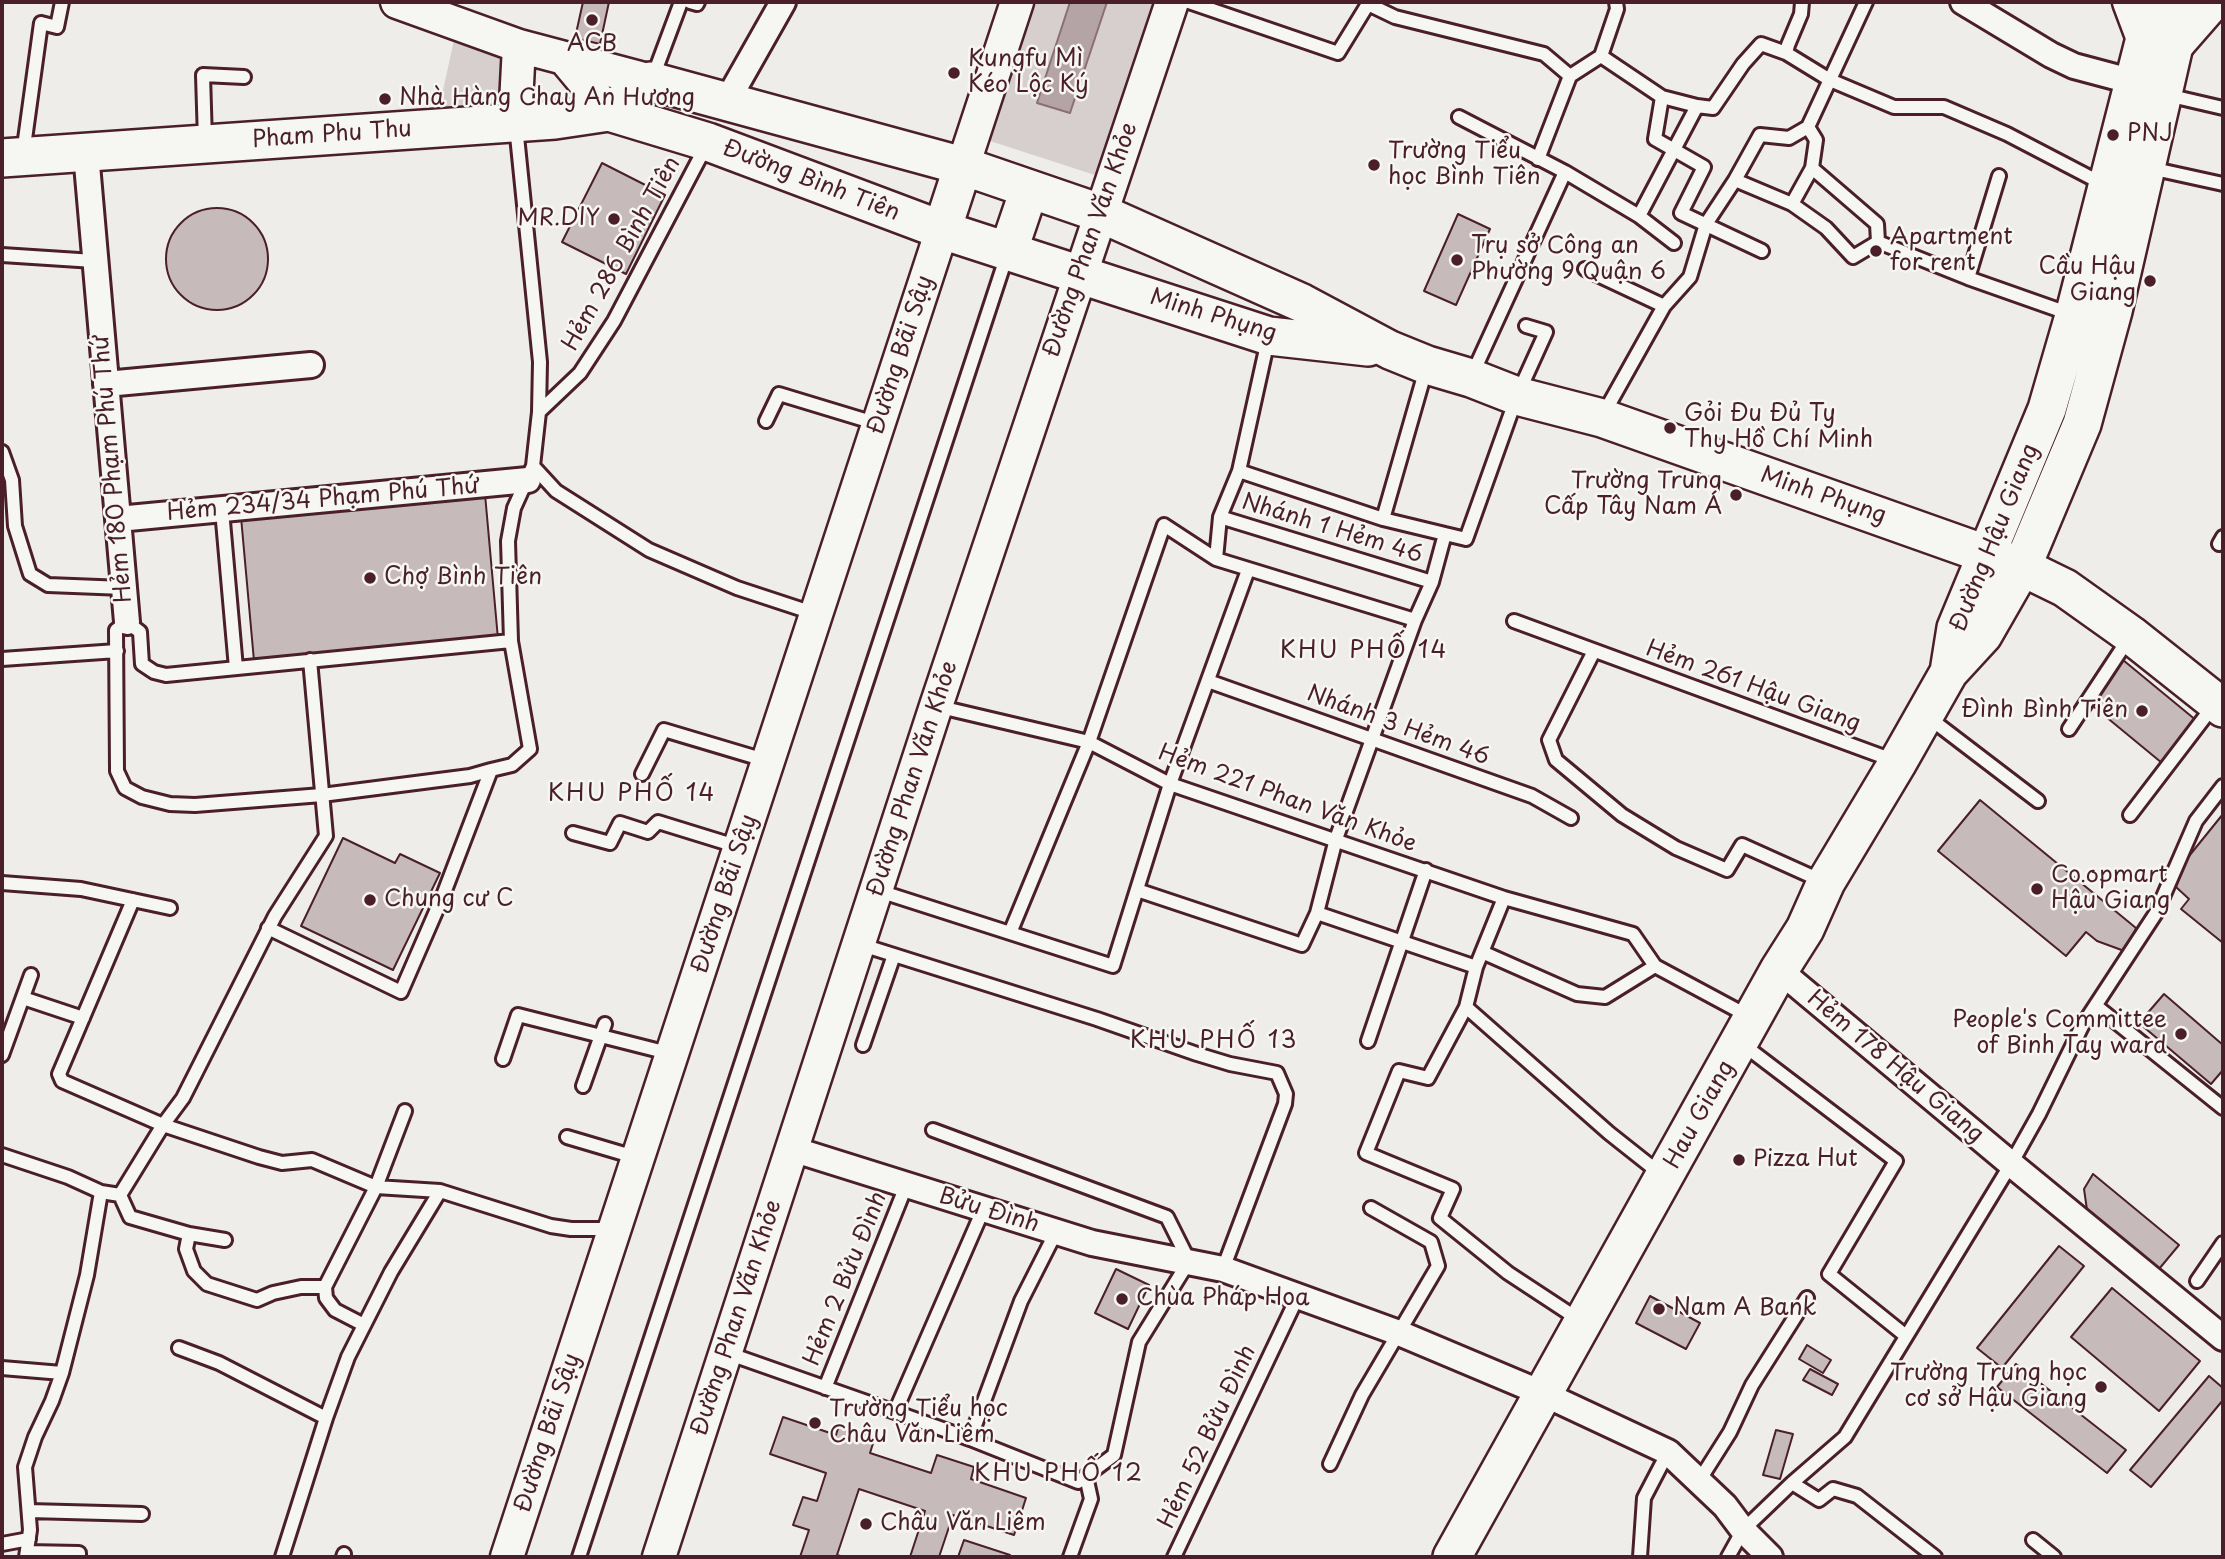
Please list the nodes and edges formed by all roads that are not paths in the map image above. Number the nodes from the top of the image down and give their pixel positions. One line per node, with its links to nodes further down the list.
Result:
1 (62, 2): 41 (lane)
2 (681, 2): 27 (lane)
3 (690, 2): 4 (lane)
4 (698, 2)
5 (783, 2): 30 (street)
6 (1017, 2): 43 (street)
7 (1172, 2): 53 (street, Đường Phan Văn Khỏe)
8 (1189, 2): 17 (lane)
9 (1616, 2): 22 (lane)
10 (1802, 2): 21 (lane)
11 (1866, 2): 26 (lane)
12 (1963, 2): 28 (street)
13 (2129, 2): 20 (street)
14 (2152, 2): 20 (main road, Đường Hậu Giang)
15 (2184, 2): 20 (main road, Đường Hậu Giang)
16 (2215, 2): 20 (street, Đường Hậu Giang)
17 (1366, 3): 24 (lane)
18 (409, 4): 19 (street, Đường Bình Tiên)
19 (519, 46): 23 (street, Đường Bình Tiên); 35 (street)
20 (2159, 46): 28 (main road, Đường Hậu Giang)
21 (1786, 53): 26 (lane); 31 (lane)
22 (1601, 56): 24 (lane); 29 (lane)
23 (564, 58): 27 (street, Đường Bình Tiên); 33 (street)
24 (1570, 76): 42 (lane)
25 (244, 77): 38 (lane)
26 (1830, 80): 36 (lane); 50 (lane)
27 (651, 81): 30 (main road, Đường Bình Tiên); 33 (main road, Pham Phu Thu)
28 (2149, 88): 32 (lane); 44 (main road, Đường Hậu Giang); 50 (main road, Đường Hậu Giang)
29 (1662, 97): 31 (lane); 39 (lane)
30 (727, 101): 43 (main road, Đường Bình Tiên)
31 (1697, 106): 39 (lane)
32 (2223, 108)
33 (609, 112): 35 (main road, Pham Phu Thu); 37 (main road, Đường Bình Tiên)
34 (1459, 117): 42 (lane)
35 (516, 122): 38 (main road, Pham Phu Thu); 76 (lane)
36 (1808, 127): 45 (lane); 48 (lane)
37 (708, 142): 56 (main road, Đường Bình Tiên); 76 (lane, Hẻm 286 Bình Tiên)
38 (205, 144): 40 (main road, Pham Phu Thu)
39 (1674, 151): 54 (lane); 55 (lane)
40 (86, 152): 41 (main road, Pham Phu Thu); 62 (street, Hẻm 180 Phạm Phú Thứ)
41 (12, 157)
42 (1538, 159): 46 (lane)
43 (963, 166): 51 (main road, Đường Bình Tiên); 56 (main road)
44 (2147, 167): 49 (lane); 91 (main road, Đường Hậu Giang)
45 (1812, 169): 52 (lane); 57 (lane)
46 (1565, 172): 54 (lane); 73 (lane)
47 (1999, 176): 65 (lane)
48 (1735, 180): 52 (lane); 55 (lane)
49 (2223, 184)
50 (2107, 186): 67 (main road, Đường Hậu Giang)
51 (1029, 190): 53 (main road, Đường Bình Tiên); 60 (main road)
52 (1792, 204): 57 (lane)
53 (1100, 214): 64 (street, Đường Phan Văn Khỏe); 70 (main road, Minh Phụng)
54 (1639, 216): 58 (lane)
55 (1706, 224): 59 (lane); 66 (lane)
56 (942, 230): 60 (main road, Đường Bình Tiên); 79 (street, Đường Bãi Sậy)
57 (1878, 242): 65 (lane)
58 (1674, 243)
59 (1762, 251)
60 (1008, 252): 64 (main road, Đường Bình Tiên); 216 (lane)
61 (2, 255): 62 (lane)
62 (94, 261): 74 (street, Hẻm 180 Phạm Phú Thứ)
63 (1585, 269): 66 (lane)
64 (1080, 274): 69 (main road, Minh Phụng); 109 (street, Đường Phan Văn Khỏe)
65 (1968, 278): 67 (lane)
66 (1664, 306): 77 (lane)
67 (2074, 316): 89 (main road, Đường Hậu Giang)
68 (1527, 326): 75 (lane)
69 (1269, 336): 70 (main road, Minh Phụng); 81 (lane)
70 (1390, 350): 72 (main road, Minh Phụng)
71 (311, 365): 74 (street)
72 (1427, 365): 73 (main road, Minh Phụng); 87 (lane)
73 (1471, 378): 75 (main road, Minh Phụng)
74 (106, 384): 86 (street, Hẻm 180 Phạm Phú Thứ)
75 (1517, 396): 77 (main road, Minh Phụng); 88 (lane)
76 (539, 412): 82 (lane)
77 (1602, 418): 89 (main road, Minh Phụng)
78 (766, 421): 79 (lane)
79 (878, 424): 95 (street, Đường Bãi Sậy)
80 (2, 452): 83 (lane)
81 (1239, 471): 85 (lane); 87 (lane)
82 (531, 473): 84 (street, Hẻm 234/34 Phạm Phú Thứ); 95 (lane); 100 (lane)
83 (7, 493): 94 (lane)
84 (222, 510): 86 (street, Hẻm 234/34 Phạm Phú Thứ); 105 (lane)
85 (1220, 517): 90 (lane); 93 (lane, Nhánh 1 Hẻm 46)
86 (118, 519): 94 (street, Hẻm 180 Phạm Phú Thứ)
87 (1383, 519): 88 (lane)
88 (1445, 534): 93 (lane)
89 (1987, 554): 91 (main road, Minh Phụng); 106 (main road, Đường Hậu Giang)
90 (1216, 559): 92 (lane); 113 (lane)
91 (2022, 567): 99 (main road, Minh Phụng); 106 (main road, Đường Hậu Giang)
92 (1248, 570): 96 (lane); 107 (lane)
93 (1432, 582): 96 (lane)
94 (124, 588): 98 (street, Hẻm 180 Phạm Phú Thứ)
95 (816, 614): 114 (street, Đường Bãi Sậy)
96 (1415, 620): 112 (lane)
97 (1514, 621): 102 (lane, Hẻm 261 Hậu Giang)
98 (127, 622): 101 (lane, Hẻm 180 Phạm Phú Thứ); 105 (lane)
99 (2131, 635): 108 (main road, Minh Phụng); 111 (lane)
100 (511, 641): 104 (lane); 116 (lane, Hẻm 180 Phạm Phú Thứ)
101 (117, 651): 103 (lane); 120 (lane, Hẻm 180 Phạm Phú Thứ)
102 (1594, 651): 115 (lane, Hẻm 261 Hậu Giang); 128 (lane)
103 (2, 659)
104 (310, 660): 105 (lane); 120 (lane)
105 (236, 668)
106 (1948, 672): 110 (main road, Hau Giang)
107 (1208, 681): 112 (lane, Nhánh 3 Hẻm 46); 118 (lane)
108 (2221, 701): 122 (lane)
109 (936, 706): 113 (lane, Hẻm 221 Phan Văn Khỏe); 130 (street, Đường Phan Văn Khỏe)
110 (1925, 714): 115 (main road, Hau Giang); 121 (lane)
111 (2069, 729)
112 (1372, 739): 123 (lane, Nhánh 3 Hẻm 46); 125 (lane)
113 (1088, 742): 118 (lane, Hẻm 221 Phan Văn Khỏe); 137 (lane)
114 (768, 761): 117 (lane); 126 (street, Đường Bãi Sậy)
115 (1898, 762): 128 (main road, Hau Giang)
116 (491, 770): 120 (lane, Hẻm 180 Phạm Phú Thứ); 136 (lane)
117 (642, 774)
118 (1170, 784): 125 (lane, Hẻm 221 Phan Văn Khỏe); 131 (lane)
119 (2223, 786): 147 (lane)
120 (322, 795): 136 (lane)
121 (2038, 801)
122 (2130, 815)
123 (1571, 818)
124 (573, 833): 126 (lane)
125 (1336, 839): 127 (lane, Hẻm 221 Phan Văn Khỏe); 135 (lane)
126 (740, 847): 156 (street, Đường Bãi Sậy)
127 (1426, 870): 132 (lane, Hẻm 221 Phan Văn Khỏe); 138 (lane)
128 (1826, 882): 144 (main road, Hau Giang)
129 (2, 883): 133 (lane)
130 (876, 890): 137 (lane); 139 (street, Đường Phan Văn Khỏe)
131 (1137, 890): 135 (lane); 137 (lane)
132 (1504, 898): 140 (lane); 143 (lane, Hẻm 221 Phan Văn Khỏe)
133 (133, 900): 134 (lane); 149 (lane)
134 (170, 908)
135 (1317, 913): 138 (lane)
136 (268, 929): 161 (lane)
137 (1010, 933)
138 (1401, 942): 142 (lane); 153 (lane)
139 (859, 944): 141 (lane); 164 (street, Đường Phan Văn Khỏe)
140 (1482, 953): 142 (lane); 143 (lane)
141 (894, 955): 154 (lane); 182 (lane)
142 (1476, 967): 148 (lane)
143 (1655, 967): 152 (lane)
144 (1780, 970): 152 (main road, Hau Giang); 167 (street, Hẻm 178 Hậu Giang)
145 (31, 975): 146 (lane)
146 (23, 998): 149 (lane); 150 (lane)
147 (2096, 1006): 159 (lane); 167 (lane)
148 (1466, 1007): 168 (lane); 187 (lane)
149 (83, 1018): 161 (lane)
150 (8, 1022): 155 (lane)
151 (603, 1030): 156 (lane); 157 (lane); 158 (lane)
152 (1747, 1031): 168 (main road, Hau Giang); 190 (lane)
153 (1368, 1041)
154 (863, 1045)
155 (2, 1055)
156 (672, 1055): 166 (street, Đường Bãi Sậy)
157 (503, 1059)
158 (583, 1086)
159 (2223, 1108)
160 (405, 1111): 170 (lane)
161 (163, 1125): 170 (lane); 173 (lane)
162 (933, 1130): 181 (lane)
163 (567, 1137): 166 (lane)
164 (792, 1149): 169 (street, Bửu Đình); 193 (street, Đường Phan Văn Khỏe)
165 (2, 1155): 172 (lane)
166 (638, 1158): 176 (street, Đường Bãi Sậy)
167 (2011, 1164): 190 (lane); 191 (street, Hẻm 178 Hậu Giang)
168 (1665, 1177): 187 (main road, Hau Giang)
169 (906, 1186): 175 (street, Bửu Đình); 196 (lane, Hẻm 2 Bửu Đình)
170 (376, 1187): 171 (lane); 184 (lane)
171 (440, 1191): 176 (lane); 188 (lane)
172 (101, 1192): 173 (lane); 195 (lane)
173 (120, 1195): 178 (lane)
174 (1371, 1208): 189 (lane)
175 (984, 1210): 177 (street, Bửu Đình); 198 (lane)
176 (615, 1229): 215 (street, Đường Bãi Sậy)
177 (1056, 1232): 181 (street, Bửu Đình); 200 (lane)
178 (189, 1234): 179 (lane); 184 (lane)
179 (225, 1240)
180 (2223, 1243): 183 (lane)
181 (1189, 1261): 182 (street, Bửu Đình); 203 (lane)
182 (1223, 1269): 185 (street, Bửu Đình)
183 (2197, 1281)
184 (325, 1287): 188 (lane)
185 (1298, 1296): 189 (street, Bửu Đình); 219 (lane, Hẻm 52 Bửu Đình)
186 (1807, 1298): 204 (lane)
187 (1584, 1322): 197 (main road, Hau Giang)
188 (364, 1325): 199 (lane)
189 (1398, 1332): 197 (street, Bửu Đình); 202 (lane)
190 (1906, 1336): 205 (lane)
191 (2223, 1338)
192 (179, 1348): 199 (lane)
193 (726, 1353): 196 (lane); 217 (street, Đường Phan Văn Khỏe)
194 (2, 1368): 195 (lane)
195 (62, 1373): 206 (lane)
196 (825, 1388): 198 (lane)
197 (1544, 1394): 201 (street, Bửu Đình); 220 (main road, Hau Giang)
198 (895, 1412): 200 (lane)
199 (326, 1418): 214 (lane)
200 (970, 1439): 203 (lane)
201 (1668, 1452): 204 (street, Bửu Đình); 221 (lane)
202 (1330, 1464)
203 (1086, 1476): 218 (lane)
204 (1699, 1480): 208 (street, Bửu Đình)
205 (1791, 1483): 208 (lane); 224 (lane)
206 (29, 1511): 207 (lane); 209 (lane)
207 (142, 1514)
208 (1743, 1530): 222 (lane); 223 (street, Bửu Đình)
209 (29, 1539): 211 (lane); 212 (lane)
210 (2033, 1540): 225 (lane)
211 (2, 1544)
212 (27, 1555): 213 (lane)
213 (79, 1557)
214 (282, 1557)
215 (508, 1557)
216 (579, 1557)
217 (659, 1557)
218 (1070, 1557)
219 (1174, 1557)
220 (1452, 1557)
221 (1640, 1557)
222 (1728, 1557)
223 (1770, 1557)
224 (1935, 1557)
225 (2054, 1557)

